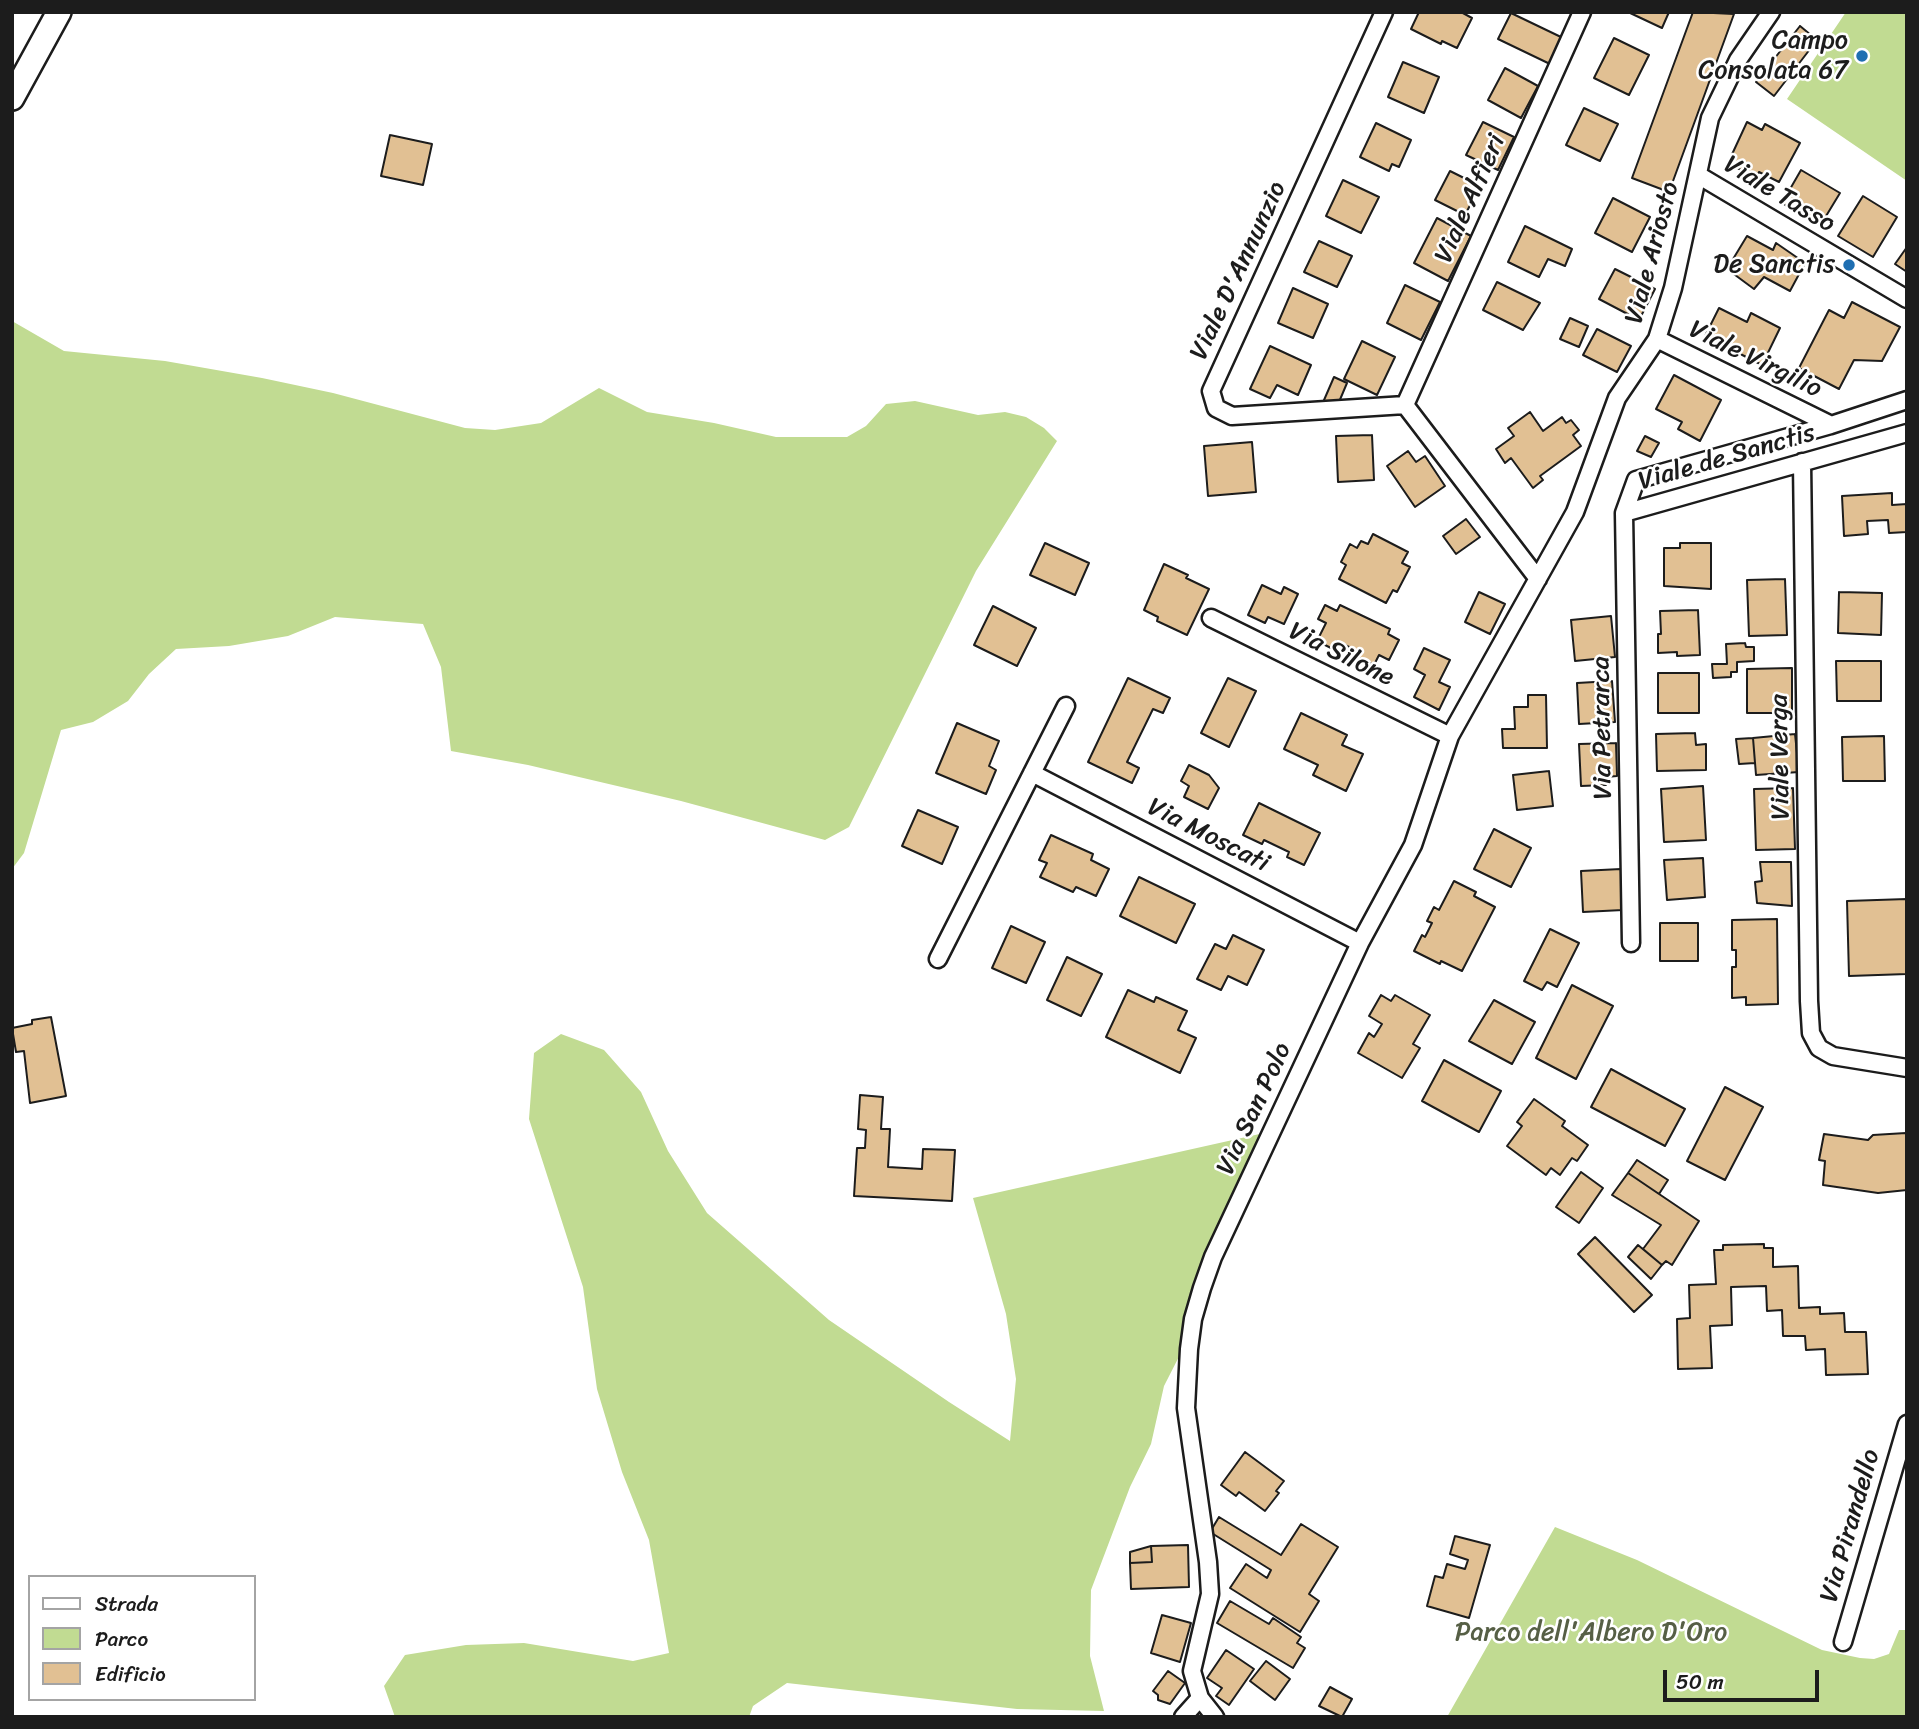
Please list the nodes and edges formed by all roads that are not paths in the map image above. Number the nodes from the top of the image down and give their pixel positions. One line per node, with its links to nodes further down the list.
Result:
1 (59, 12): 5 (main road)
2 (1384, 12): 10 (street, Viale D'Annunzio)
3 (1582, 12): 10 (street, Viale Alfieri)
4 (1771, 12): 6 (street, Viale Ariosto)
5 (12, 98)
6 (1698, 175): 7 (street, Viale Tasso); 8 (street, Viale Ariosto)
7 (1907, 299)
8 (1657, 338): 11 (street, Viale Virgilio); 15 (street, Viale Ariosto)
9 (1907, 400): 11 (street, Viale de Sanctis)
10 (1405, 405): 15 (street)
11 (1831, 425): 14 (street, Viale de Sanctis)
12 (1907, 433): 13 (street, Viale de Sanctis)
13 (1802, 462): 14 (street, Viale de Sanctis); 23 (street, Viale Verga)
14 (1624, 513): 21 (street, Via Petrarca)
15 (1538, 579): 18 (street, Via San Polo)
16 (1211, 618): 18 (street, Via Silone)
17 (1066, 706): 19 (street)
18 (1450, 736): 20 (street, Via San Polo)
19 (1032, 773): 20 (street, Via Moscati); 22 (street)
20 (1360, 943): 26 (street, Via San Polo)
21 (1631, 943)
22 (938, 959)
23 (1907, 1068)
24 (1907, 1424): 25 (street, Via Pirandello)
25 (1843, 1642)
26 (1200, 1698): 27 (street); 28 (street, Via San Polo)
27 (1183, 1717)
28 (1215, 1717)

